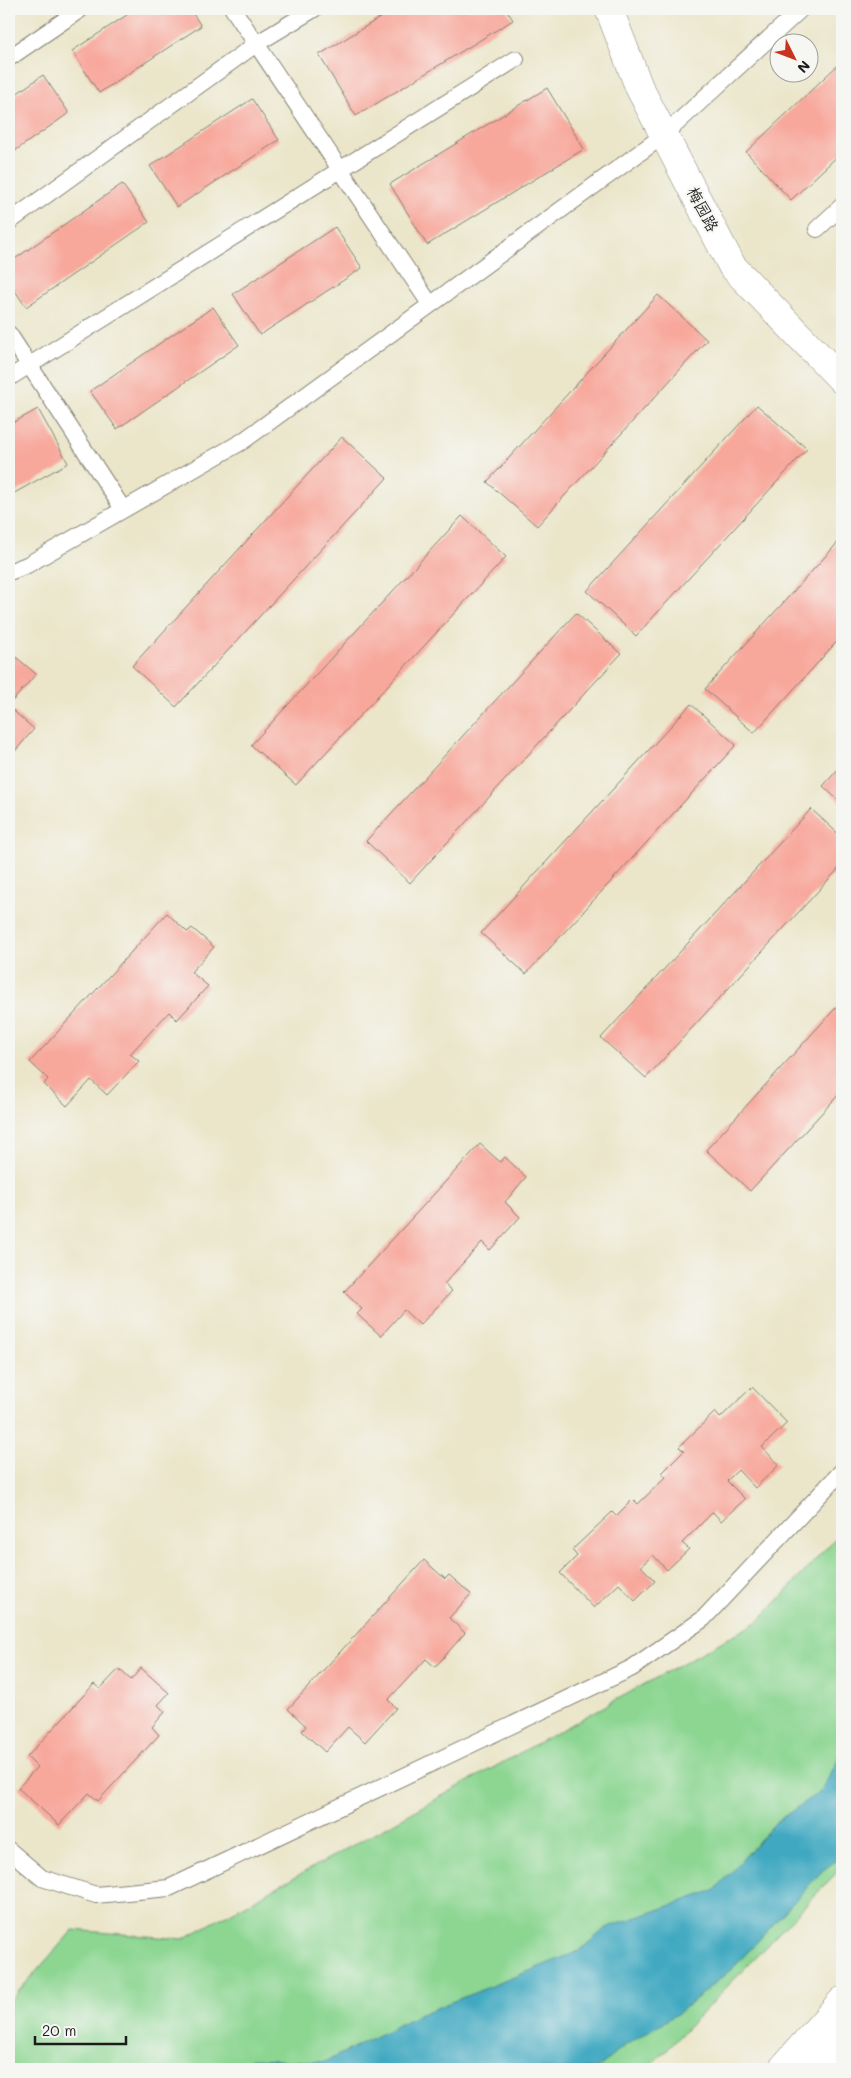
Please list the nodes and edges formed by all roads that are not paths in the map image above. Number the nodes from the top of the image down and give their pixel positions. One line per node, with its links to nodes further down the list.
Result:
1 (81, 9): 7 (lane)
2 (233, 9): 6 (lane)
3 (314, 9): 6 (lane)
4 (609, 9): 9 (main road, 梅园路)
5 (801, 9): 9 (lane)
6 (256, 44): 10 (lane); 12 (lane)
7 (9, 58)
8 (516, 59): 10 (lane)
9 (664, 135): 14 (lane); 18 (main road, 梅园路)
10 (340, 169): 14 (lane); 16 (lane)
11 (842, 206): 13 (lane)
12 (9, 222)
13 (817, 229)
14 (430, 304): 19 (lane)
15 (9, 334): 16 (lane)
16 (29, 365): 17 (lane); 19 (lane)
17 (9, 378)
18 (842, 380)
19 (123, 510): 20 (lane)
20 (9, 572)
21 (842, 1471): 22 (lane)
22 (9, 1850)
23 (842, 2001): 25 (main road)
24 (842, 2039): 26 (main road)
25 (782, 2069)
26 (812, 2069)

